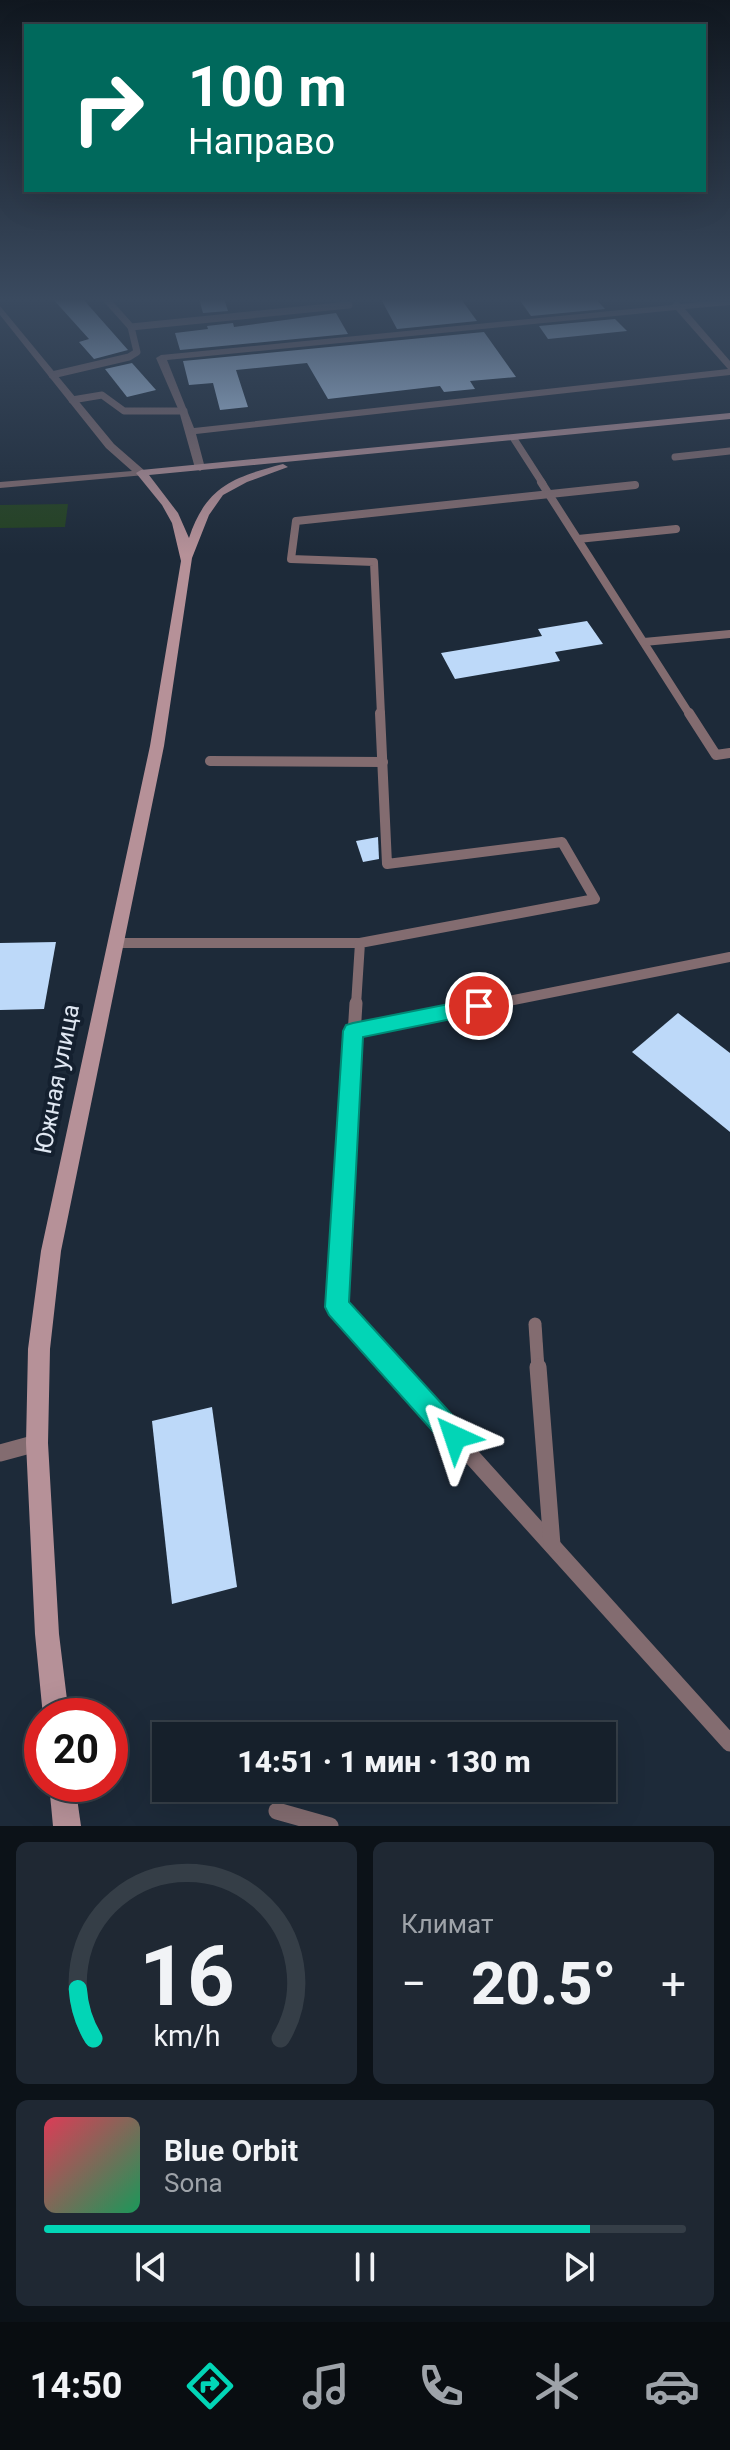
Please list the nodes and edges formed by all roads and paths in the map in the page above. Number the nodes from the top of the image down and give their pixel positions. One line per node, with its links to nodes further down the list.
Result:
1 (59, 384): 4 (street)
2 (172, 384): 5 (street)
3 (606, 384): 7 (street)
4 (72, 400): 5 (lane); 13 (street)
5 (184, 411): 7 (street)
6 (730, 416): 8 (main road)
7 (189, 432): 12 (street)
8 (514, 439): 11 (main road); 16 (lane)
9 (730, 451): 10 (lane)
10 (675, 457)
11 (312, 458): 12 (main road); 19 (main road)
12 (200, 468): 13 (main road)
13 (141, 473): 14 (street); 19 (main road, Южная улица)
14 (0, 485)
15 (635, 485): 16 (lane)
16 (549, 494): 18 (lane); 24 (lane)
17 (676, 529): 18 (lane)
18 (578, 539): 21 (lane)
19 (187, 561): 25 (main road, Южная улица)
20 (730, 634): 21 (lane)
21 (644, 642): 22 (lane)
22 (730, 753)
23 (210, 761): 24 (lane)
24 (383, 762): 26 (lane)
25 (113, 943): 26 (lane); 30 (main road, Южная улица)
26 (360, 943): 28 (lane)
27 (730, 957): 28 (lane)
28 (353, 1031): 32 (lane)
29 (535, 1324): 32 (lane)
30 (37, 1443): 31 (lane); 33 (main road, Южная улица)
31 (0, 1453)
32 (553, 1546): 34 (lane)
33 (54, 1698)
34 (730, 1743)
35 (64, 1802): 37 (main road)
36 (277, 1811): 38 (lane)
37 (67, 1826)
38 (330, 1826)

